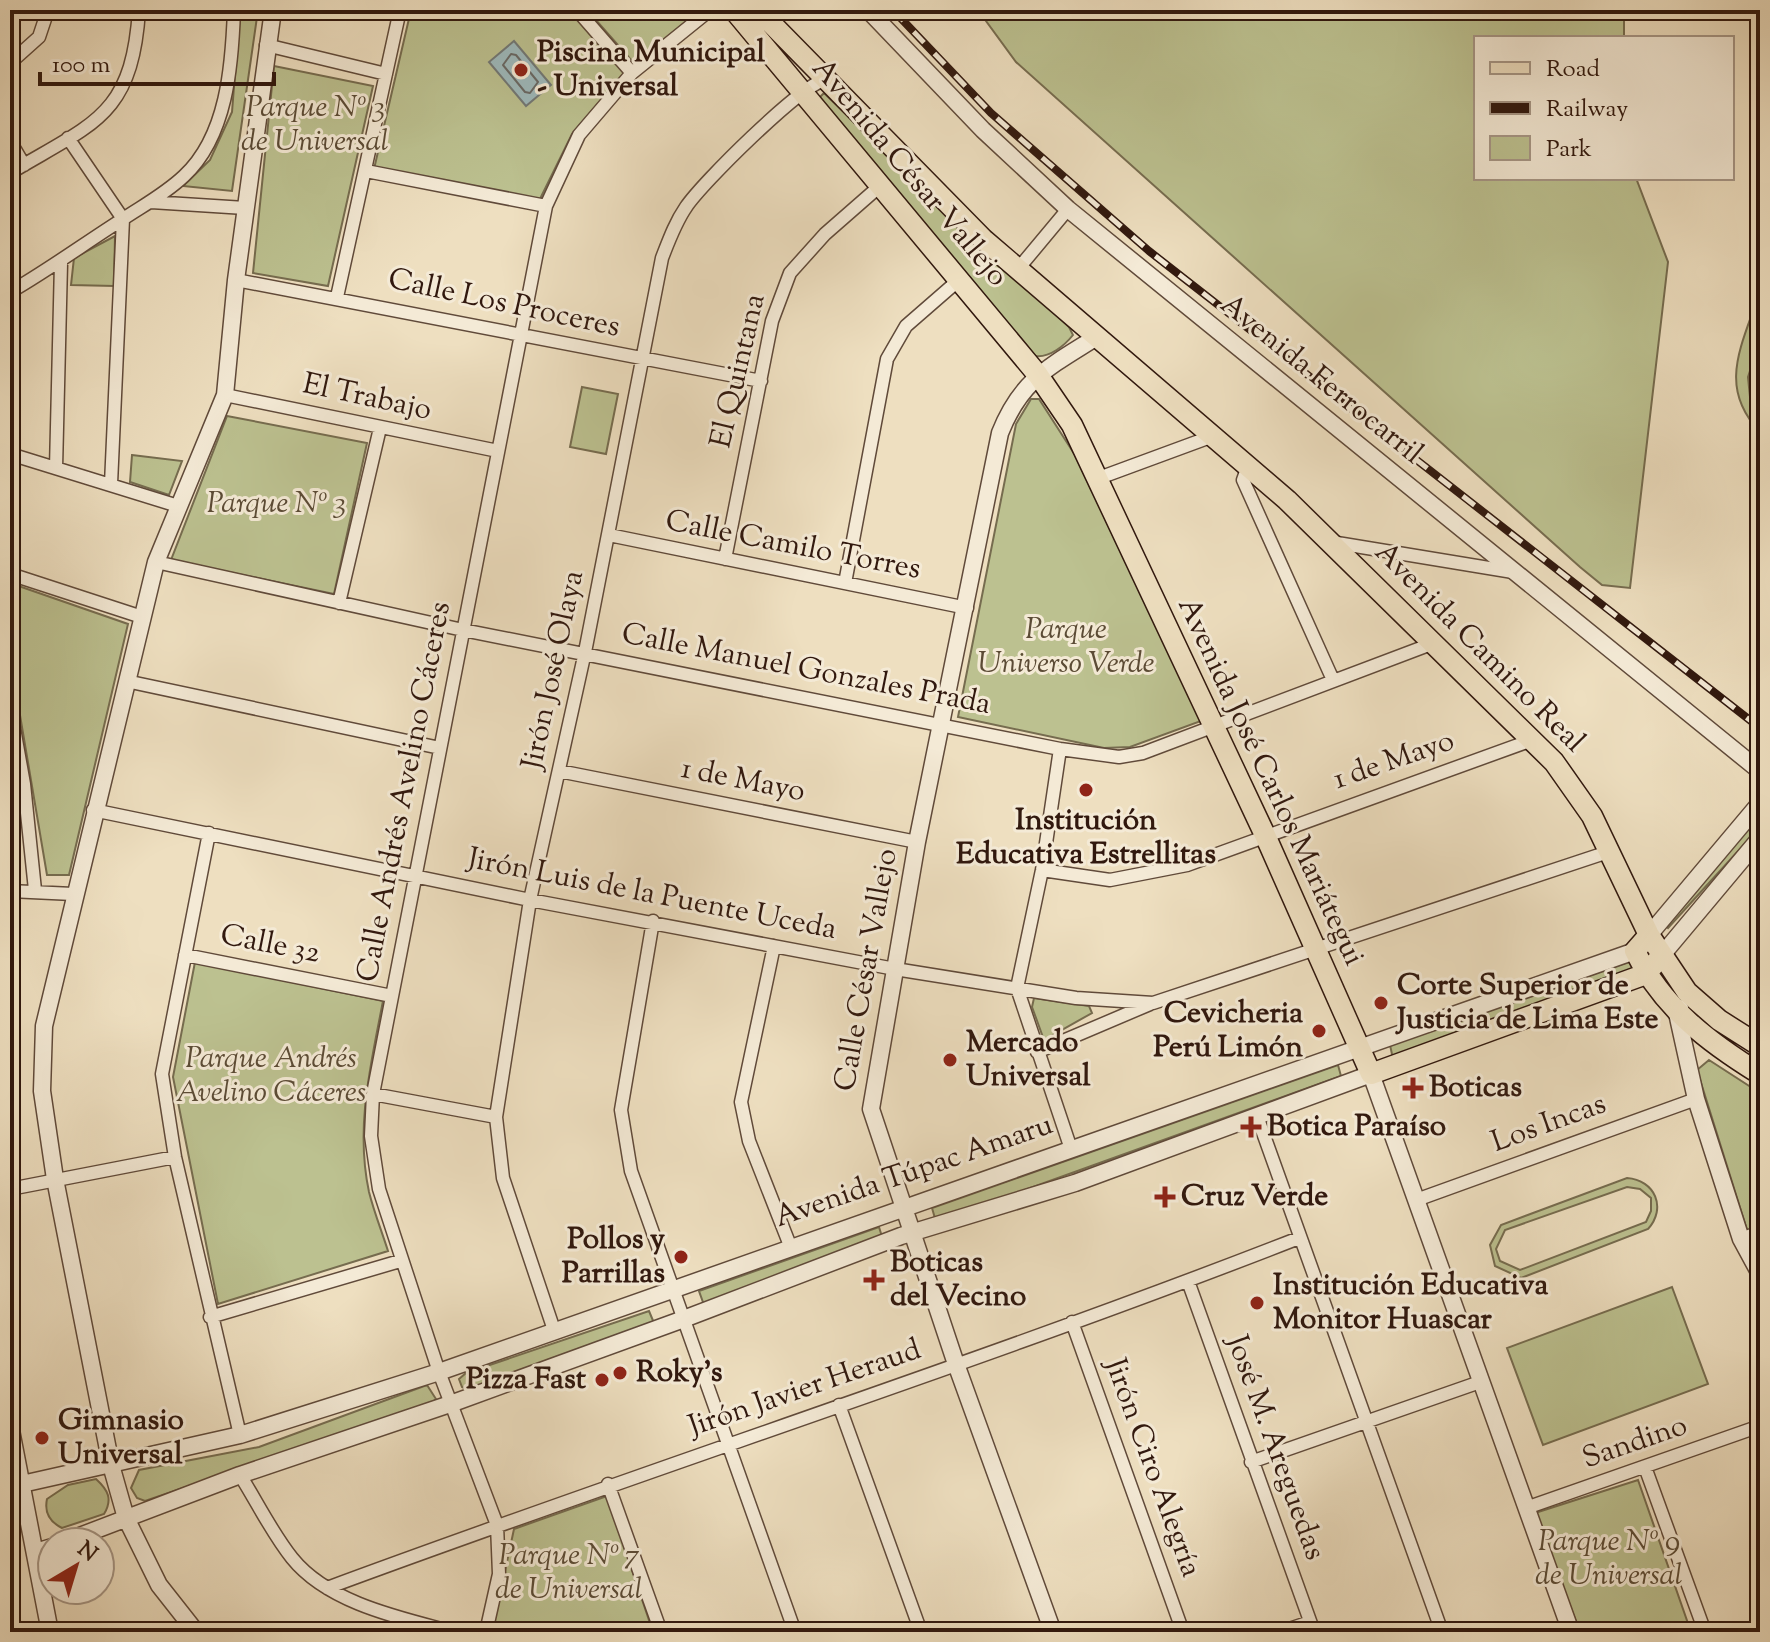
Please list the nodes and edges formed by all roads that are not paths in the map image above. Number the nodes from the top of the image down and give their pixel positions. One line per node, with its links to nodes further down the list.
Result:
1 (48, 10): 12 (street)
2 (139, 10): 17 (street)
3 (234, 10): 23 (street)
4 (273, 10): 11 (street)
5 (400, 10): 14 (street)
6 (577, 10): 13 (street)
7 (710, 10): 13 (street, Calle Andrés Avelino Cáceres)
8 (734, 10): 16 (main road, Avenida César Vallejo)
9 (758, 10): 15 (main road, Avenida César Vallejo)
10 (868, 10): 26 (street, Avenida Ferrocarril)
11 (266, 45): 14 (street); 25 (street)
12 (10, 63)
13 (632, 73): 24 (street, Calle Andrés Avelino Cáceres)
14 (386, 74): 20 (street)
15 (824, 80): 16 (street, Jirón José Olaya); 29 (main road, Avenida César Vallejo)
16 (803, 93): 22 (main road, Avenida César Vallejo); 36 (street, Jirón José Olaya)
17 (68, 138): 19 (street); 27 (street)
18 (10, 141): 19 (street)
19 (24, 165): 21 (street)
20 (366, 171): 24 (street); 33 (street)
21 (10, 173)
22 (881, 185): 30 (main road, Avenida César Vallejo); 38 (street, El Quintana)
23 (151, 202): 25 (street); 27 (street)
24 (546, 206): 34 (street, Calle Andrés Avelino Cáceres)
25 (245, 208): 31 (street)
26 (1068, 209): 29 (street); 53 (street, Avenida Ferrocarril)
27 (123, 219): 28 (street); 47 (street)
28 (61, 263): 32 (street); 45 (street)
29 (1018, 269): 35 (main road, Avenida César Vallejo)
30 (960, 279): 37 (main road, Avenida César Vallejo); 55 (street)
31 (236, 280): 33 (street, Calle Los Proceres); 39 (street)
32 (10, 292)
33 (337, 297): 34 (street, Calle Los Proceres)
34 (521, 333): 36 (street, Calle Los Proceres); 42 (street, Calle Andrés Avelino Cáceres)
35 (1095, 338): 37 (street, Calle César Vallejo); 41 (main road, Avenida Camino Real)
36 (645, 360): 38 (street, Calle Los Proceres); 49 (street, Jirón José Olaya)
37 (1038, 375): 46 (main road, Avenida José Carlos Mariátegui); 57 (street, Calle César Vallejo)
38 (761, 381): 51 (street, El Quintana)
39 (225, 395): 40 (street, El Trabajo); 48 (street)
40 (380, 428): 42 (street, El Trabajo); 56 (street)
41 (1213, 436): 44 (main road, Avenida Camino Real); 46 (street)
42 (498, 451): 59 (street, Calle Andrés Avelino Cáceres)
43 (10, 454): 45 (street)
44 (1248, 466): 50 (main road, Avenida Camino Real); 62 (street)
45 (56, 468): 47 (street)
46 (1099, 478): 66 (main road, Avenida José Carlos Mariátegui)
47 (111, 484): 48 (street)
48 (178, 506): 52 (street)
49 (609, 535): 51 (street, Calle Camilo Torres); 61 (street, Jirón José Olaya)
50 (1331, 542): 53 (street); 60 (main road, Avenida Camino Real)
51 (725, 559): 55 (street, Calle Camilo Torres)
52 (156, 562): 56 (street, Calle Manuel Gonzales Prada); 58 (street)
53 (1514, 572): 71 (street, Avenida Ferrocarril)
54 (10, 574): 58 (street)
55 (845, 583): 57 (street, Calle Camilo Torres)
56 (339, 603): 59 (street, Calle Manuel Gonzales Prada)
57 (967, 608): 65 (street, Calle César Vallejo)
58 (142, 617): 63 (street)
59 (463, 630): 61 (street, Calle Manuel Gonzales Prada); 68 (street, Calle Andrés Avelino Cáceres)
60 (1434, 643): 62 (street, Calle Manuel Gonzales Prada); 67 (main road, Avenida Camino Real)
61 (585, 652): 65 (street, Calle Manuel Gonzales Prada); 70 (street, Jirón José Olaya)
62 (1333, 680): 66 (street, Calle Manuel Gonzales Prada)
63 (126, 681): 68 (street); 73 (street)
64 (10, 706): 81 (street)
65 (943, 723): 69 (street, Calle Manuel Gonzales Prada); 77 (street, Calle César Vallejo)
66 (1212, 726): 69 (street, Calle Manuel Gonzales Prada); 75 (main road, Avenida José Carlos Mariátegui)
67 (1532, 740): 75 (street, 1 de Mayo); 78 (main road, Avenida Camino Real)
68 (440, 748): 80 (street, Calle Andrés Avelino Cáceres)
69 (1060, 749): 79 (street)
70 (559, 771): 77 (street, 1 de Mayo); 84 (street, Jirón José Olaya)
71 (1759, 771)
72 (1760, 803): 86 (street, Avenida Túpac Amaru)
73 (93, 810): 74 (street, Jirón Luis de la Puente Uceda); 83 (street)
74 (209, 833): 80 (street, Jirón Luis de la Puente Uceda); 90 (street)
75 (1265, 835): 79 (street, 1 de Mayo); 88 (main road, Avenida José Carlos Mariátegui)
76 (1760, 838): 91 (street, Avenida Túpac Amaru)
77 (917, 842): 92 (street, Calle César Vallejo)
78 (1611, 851): 86 (main road, Avenida Camino Real); 88 (street, Jirón Luis de la Puente Uceda)
79 (1042, 870): 94 (street)
80 (416, 874): 84 (street, Jirón Luis de la Puente Uceda); 96 (street, Calle Andrés Avelino Cáceres)
81 (35, 890): 82 (street); 83 (street)
82 (10, 891)
83 (73, 894): 110 (street)
84 (530, 900): 85 (street, Jirón Luis de la Puente Uceda); 107 (street, Jirón José Olaya)
85 (653, 921): 87 (street, Jirón Luis de la Puente Uceda); 122 (street)
86 (1649, 935): 89 (main road, Avenida Túpac Amaru); 91 (main road, Avenida Camino Real)
87 (774, 946): 92 (street, Jirón Luis de la Puente Uceda); 118 (street)
88 (1315, 949): 97 (street, Jirón Luis de la Puente Uceda); 100 (main road, Avenida José Carlos Mariátegui)
89 (1635, 951): 93 (main road); 100 (street, Avenida Túpac Amaru)
90 (185, 955): 96 (street, Calle 32); 109 (street)
91 (1662, 955): 93 (main road, Avenida Túpac Amaru); 95 (main road, Avenida Camino Real)
92 (895, 969): 94 (street, Jirón Luis de la Puente Uceda); 113 (street, Calle César Vallejo)
93 (1646, 974): 98 (main road); 102 (main road, Avenida Túpac Amaru)
94 (1017, 988): 97 (street, Jirón Luis de la Puente Uceda); 101 (street)
95 (1687, 992): 98 (street); 99 (main road, Avenida Camino Real)
96 (392, 996): 104 (street, Calle Andrés Avelino Cáceres)
97 (1153, 1003): 101 (street)
98 (1677, 1013): 103 (main road); 105 (street)
99 (1758, 1040)
100 (1360, 1049): 102 (main road, Avenida José Carlos Mariátegui); 108 (street, Avenida Túpac Amaru)
101 (1037, 1052): 108 (street)
102 (1371, 1074): 106 (street, Avenida Túpac Amaru); 112 (street, Avenida José Carlos Mariátegui)
103 (1760, 1074)
104 (373, 1094): 107 (street); 119 (street, Calle Andrés Avelino Cáceres)
105 (1696, 1099): 112 (street, Los Incas); 117 (street)
106 (1257, 1116): 115 (street, Avenida Túpac Amaru); 116 (street)
107 (496, 1117): 126 (street, Jirón José Olaya)
108 (1071, 1149): 113 (street, Avenida Túpac Amaru)
109 (175, 1157): 110 (street); 123 (street)
110 (55, 1179): 111 (street); 138 (street)
111 (10, 1189)
112 (1419, 1199): 129 (street, Avenida José Carlos Mariátegui)
113 (903, 1207): 115 (street, Calle César Vallejo); 118 (street, Avenida Túpac Amaru)
114 (1760, 1232): 117 (street)
115 (912, 1233): 124 (street, Avenida Túpac Amaru); 127 (street, Calle César Vallejo)
116 (1299, 1238): 121 (street, Jirón Javier Heraud); 132 (street)
117 (1741, 1239): 120 (street)
118 (791, 1248): 122 (street, Avenida Túpac Amaru)
119 (400, 1261): 123 (street); 128 (street, Calle Andrés Avelino Cáceres)
120 (1760, 1274)
121 (1188, 1281): 125 (street, Jirón Javier Heraud); 137 (street, José M. Areguedas)
122 (670, 1288): 124 (street); 126 (street, Avenida Túpac Amaru)
123 (210, 1317): 135 (street)
124 (681, 1320): 130 (street, Avenida Túpac Amaru); 136 (street)
125 (1072, 1322): 127 (street, Jirón Javier Heraud); 159 (street, Jirón Ciro Alegría)
126 (554, 1330): 128 (street, Avenida Túpac Amaru)
127 (956, 1364): 131 (street, Jirón Javier Heraud); 158 (street, Calle César Vallejo)
128 (439, 1372): 130 (street, Calle Andrés Avelino Cáceres); 135 (street, Avenida Túpac Amaru)
129 (1480, 1382): 132 (street); 143 (street, Avenida José Carlos Mariátegui)
130 (453, 1403): 140 (street, Avenida Túpac Amaru); 145 (street, Calle Andrés Avelino Cáceres)
131 (839, 1405): 136 (street, Jirón Javier Heraud); 157 (street)
132 (1365, 1424): 137 (street); 161 (street)
133 (10, 1425): 141 (street)
134 (1760, 1426): 139 (street, Sandino)
135 (240, 1435): 138 (street, Avenida Túpac Amaru)
136 (726, 1443): 142 (street, Jirón Javier Heraud); 156 (street)
137 (1251, 1462): 150 (street, José M. Areguedas)
138 (111, 1465): 141 (street, Avenida Túpac Amaru); 144 (street)
139 (1645, 1467): 143 (street, Sandino); 163 (street)
140 (240, 1475): 144 (street, Avenida Túpac Amaru); 148 (street)
141 (22, 1484): 146 (street)
142 (608, 1484): 145 (street, Jirón Javier Heraud); 155 (street)
143 (1526, 1508): 162 (street, Avenida José Carlos Mariátegui)
144 (126, 1518): 147 (street, Avenida Túpac Amaru); 152 (street)
145 (497, 1525): 148 (street, Jirón Javier Heraud); 154 (street, Calle Andrés Avelino Cáceres)
146 (36, 1526)
147 (105, 1526)
148 (327, 1588): 153 (street)
149 (48, 1606): 151 (street)
150 (1312, 1627): 160 (street)
151 (50, 1632)
152 (196, 1632)
153 (453, 1632)
154 (486, 1632)
155 (661, 1632)
156 (795, 1632)
157 (921, 1632)
158 (1053, 1632)
159 (1183, 1632)
160 (1280, 1632)
161 (1442, 1632)
162 (1571, 1632)
163 (1705, 1632)

